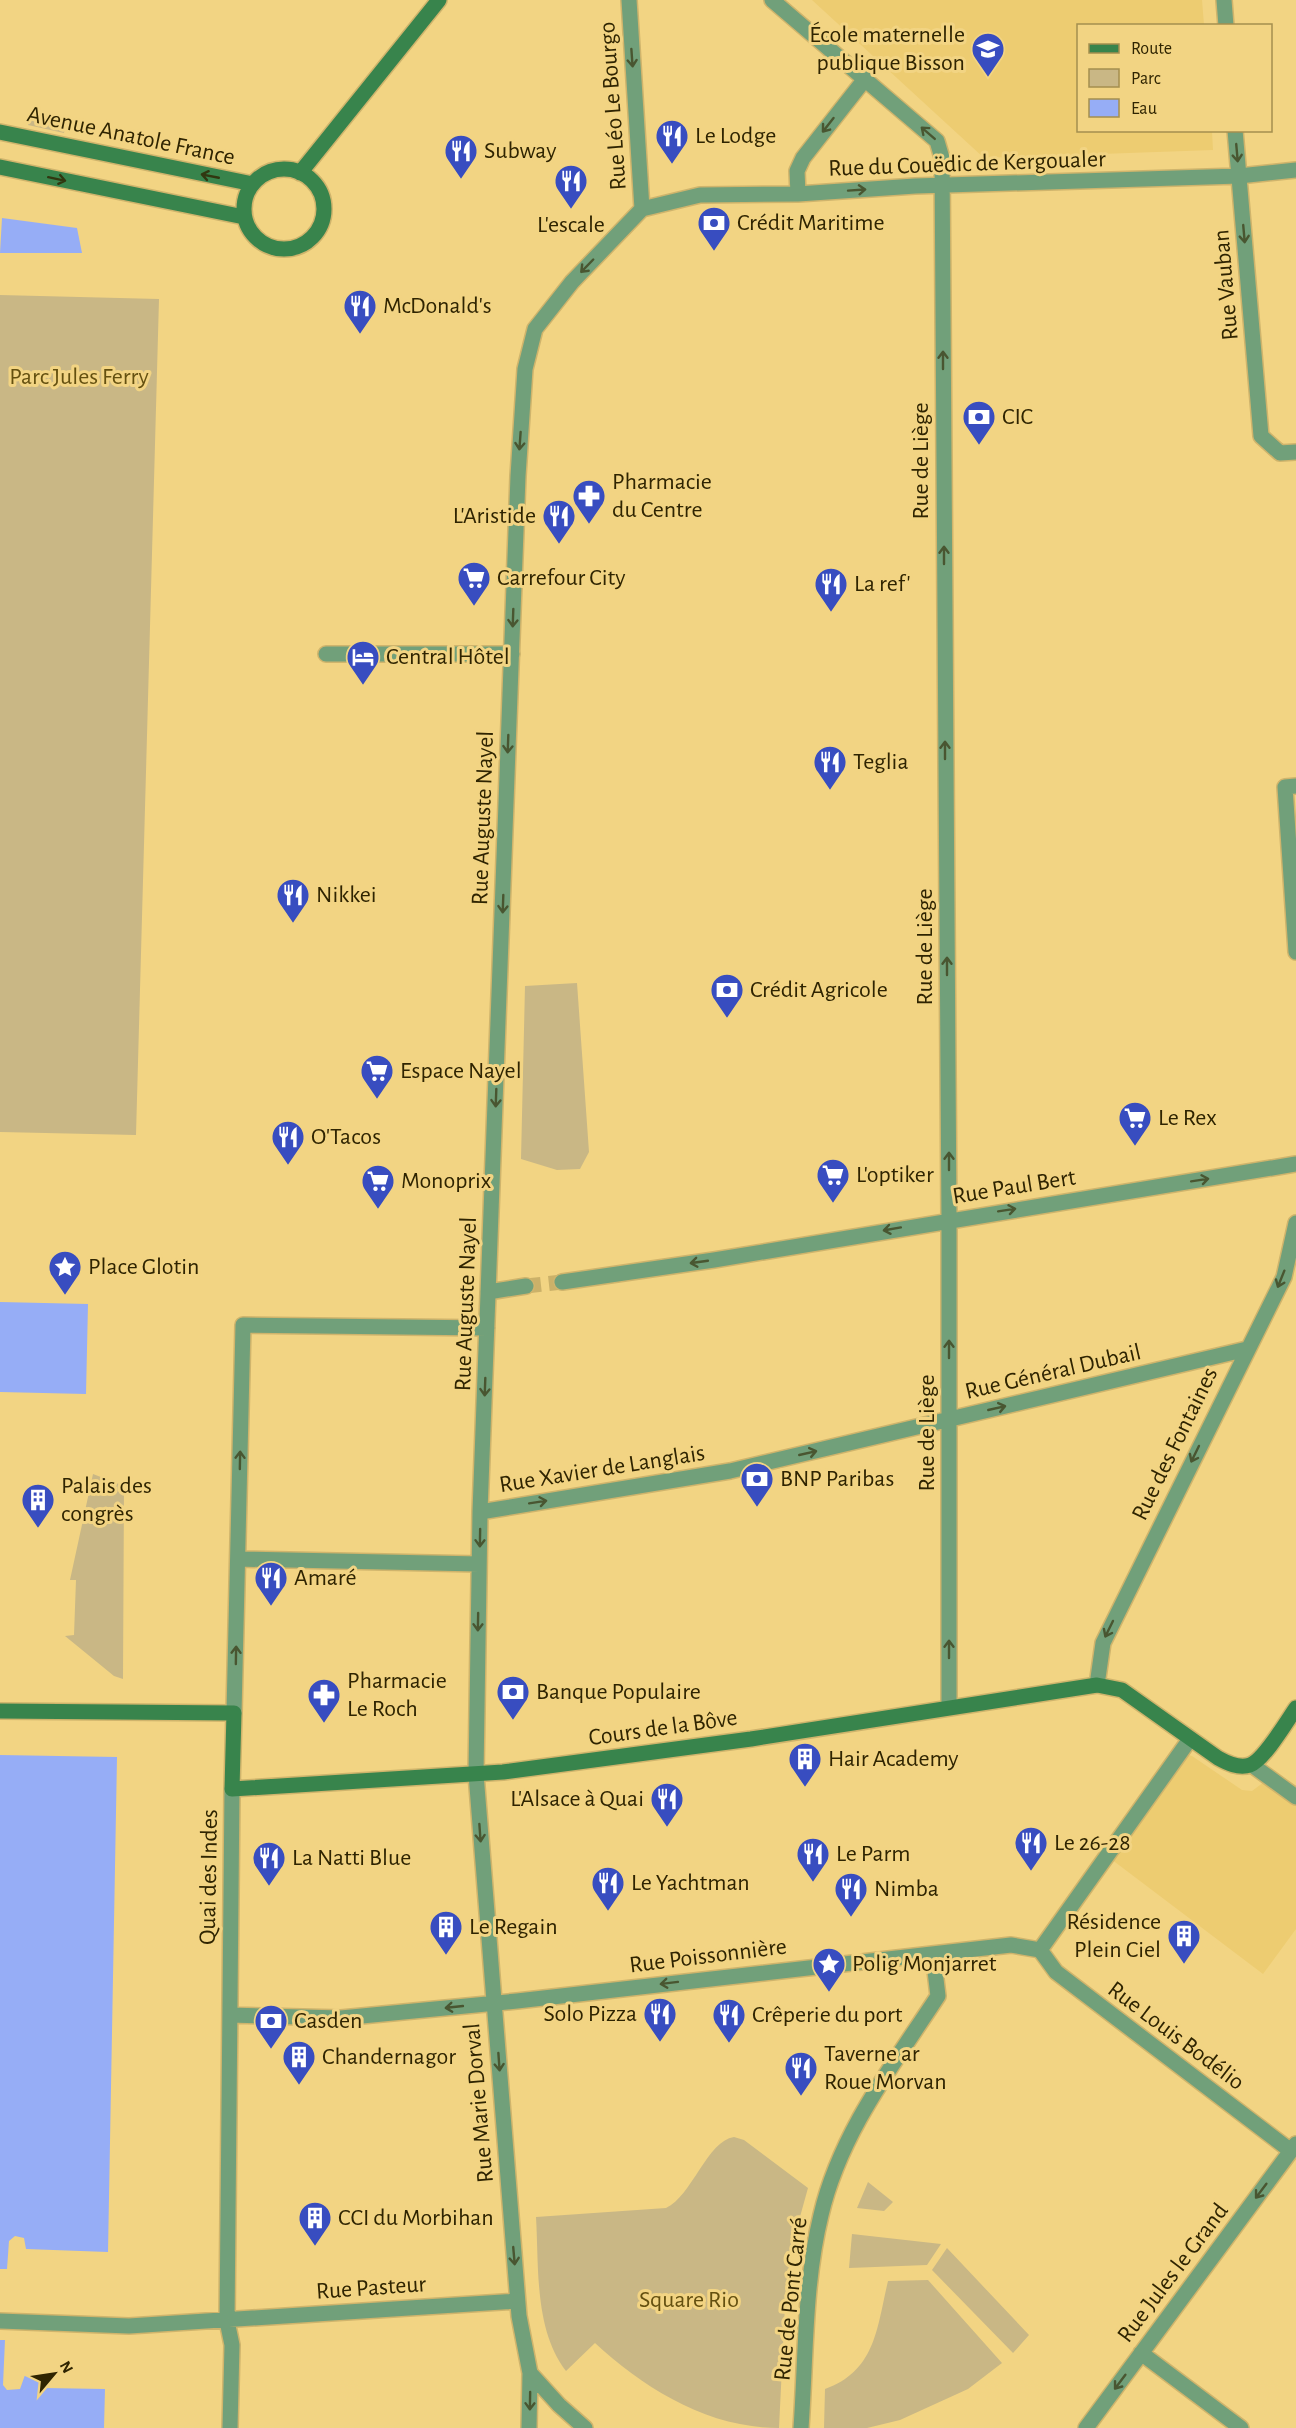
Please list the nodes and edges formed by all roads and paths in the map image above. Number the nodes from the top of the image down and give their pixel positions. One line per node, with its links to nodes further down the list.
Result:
1 (439, 0): 11 (street)
2 (629, 0): 16 (street, Rue Léo Le Bourgo, one-way to 16)
3 (772, 0): 6 (street, Rue de Liège)
4 (1224, 0): 5 (street)
5 (1226, 24)
6 (865, 79): 14 (street, Rue de Liège, one-way to 6); 15 (street, one-way to 15)
7 (0, 132): 13 (street, Avenue Anatole France, one-way to 7)
8 (1235, 132): 12 (street, Rue Vauban, one-way to 12)
9 (0, 167): 17 (street, one-way to 17)
10 (1296, 170): 12 (street, Rue du Couëdic de Kergoualer)
11 (300, 173): 13 (street); 17 (street)
12 (1239, 176): 14 (street, Rue du Couëdic de Kergoualer); 18 (street, Rue Vauban, one-way to 18)
13 (253, 184): 17 (street)
14 (942, 186): 15 (street, Rue du Couëdic de Kergoualer, one-way to 14); 24 (street, Rue de Liège, one-way to 14)
15 (798, 194): 16 (street, Rue du Couëdic de Kergoualer)
16 (642, 209): 20 (street, Rue Auguste Nayel, one-way to 20)
17 (244, 216)
18 (1296, 452)
19 (326, 654): 20 (street)
20 (512, 654): 28 (street, Rue Auguste Nayel, one-way to 28)
21 (1290, 787): 22 (street)
22 (1296, 952)
23 (1296, 1164): 24 (street, Rue Paul Bert, one-way to 23)
24 (949, 1220): 26 (street, Rue Paul Bert, one-way to 26); 31 (street, Rue de Liège, one-way to 24)
25 (1296, 1223): 30 (street, Rue des Fontaines, one-way to 30)
26 (562, 1282)
27 (526, 1286): 28 (street)
28 (488, 1292): 29 (street, Rue Auguste Nayel)
29 (487, 1328): 33 (street, Rue Auguste Nayel, one-way to 33); 34 (street, Quai des Indes, one-way to 29)
30 (1247, 1349): 31 (street, Rue Général Dubail, one-way to 30); 36 (street, Rue des Fontaines, one-way to 36)
31 (949, 1420): 32 (street, Rue Général Dubail, one-way to 31); 37 (street, Rue de Liège, one-way to 31)
32 (730, 1471): 33 (street, Rue Xavier de Langlais, one-way to 32)
33 (480, 1512): 35 (street, Rue Auguste Nayel, one-way to 35)
34 (238, 1559): 35 (street); 40 (street, Quai des Indes, one-way to 34)
35 (479, 1564): 43 (street, Rue Auguste Nayel, one-way to 43)
36 (1097, 1685): 37 (street, Cours de la Bôve); 41 (street)
37 (949, 1707): 43 (street, Cours de la Bôve)
38 (1296, 1708): 42 (street)
39 (0, 1711): 40 (street)
40 (234, 1713): 44 (street, Quai des Indes)
41 (1190, 1739): 42 (street); 46 (street)
42 (1252, 1765): 45 (street)
43 (476, 1774): 44 (street, Cours de la Bôve); 48 (street, Rue Marie Dorval, one-way to 48)
44 (232, 1789): 49 (street, Quai des Indes)
45 (1296, 1797)
46 (1040, 1950): 47 (street, Rue Poissonnière); 50 (street, Rue Louis Bodélio)
47 (933, 1954): 48 (street, Rue Poissonnière, one-way to 48); 59 (street, Rue de Pont Carré)
48 (494, 2004): 49 (street, Rue Poissonnière, one-way to 49); 51 (street, Rue Marie Dorval, one-way to 51)
49 (230, 2015): 52 (street, Quai des Indes)
50 (1294, 2147): 54 (street, Rue Jules le Grand, one-way to 54)
51 (517, 2301): 52 (street, Rue Pasteur); 55 (street, Rue Marie Dorval)
52 (227, 2320): 53 (street, Rue Pasteur); 56 (street, Quai des Indes)
53 (3, 2321)
54 (1142, 2353): 60 (street, Rue Jules le Grand, one-way to 60); 61 (street)
55 (530, 2373): 57 (street, Rue Marie Dorval, one-way to 57); 58 (street)
56 (230, 2428)
57 (529, 2428)
58 (585, 2428)
59 (801, 2428)
60 (1086, 2428)
61 (1240, 2428)

